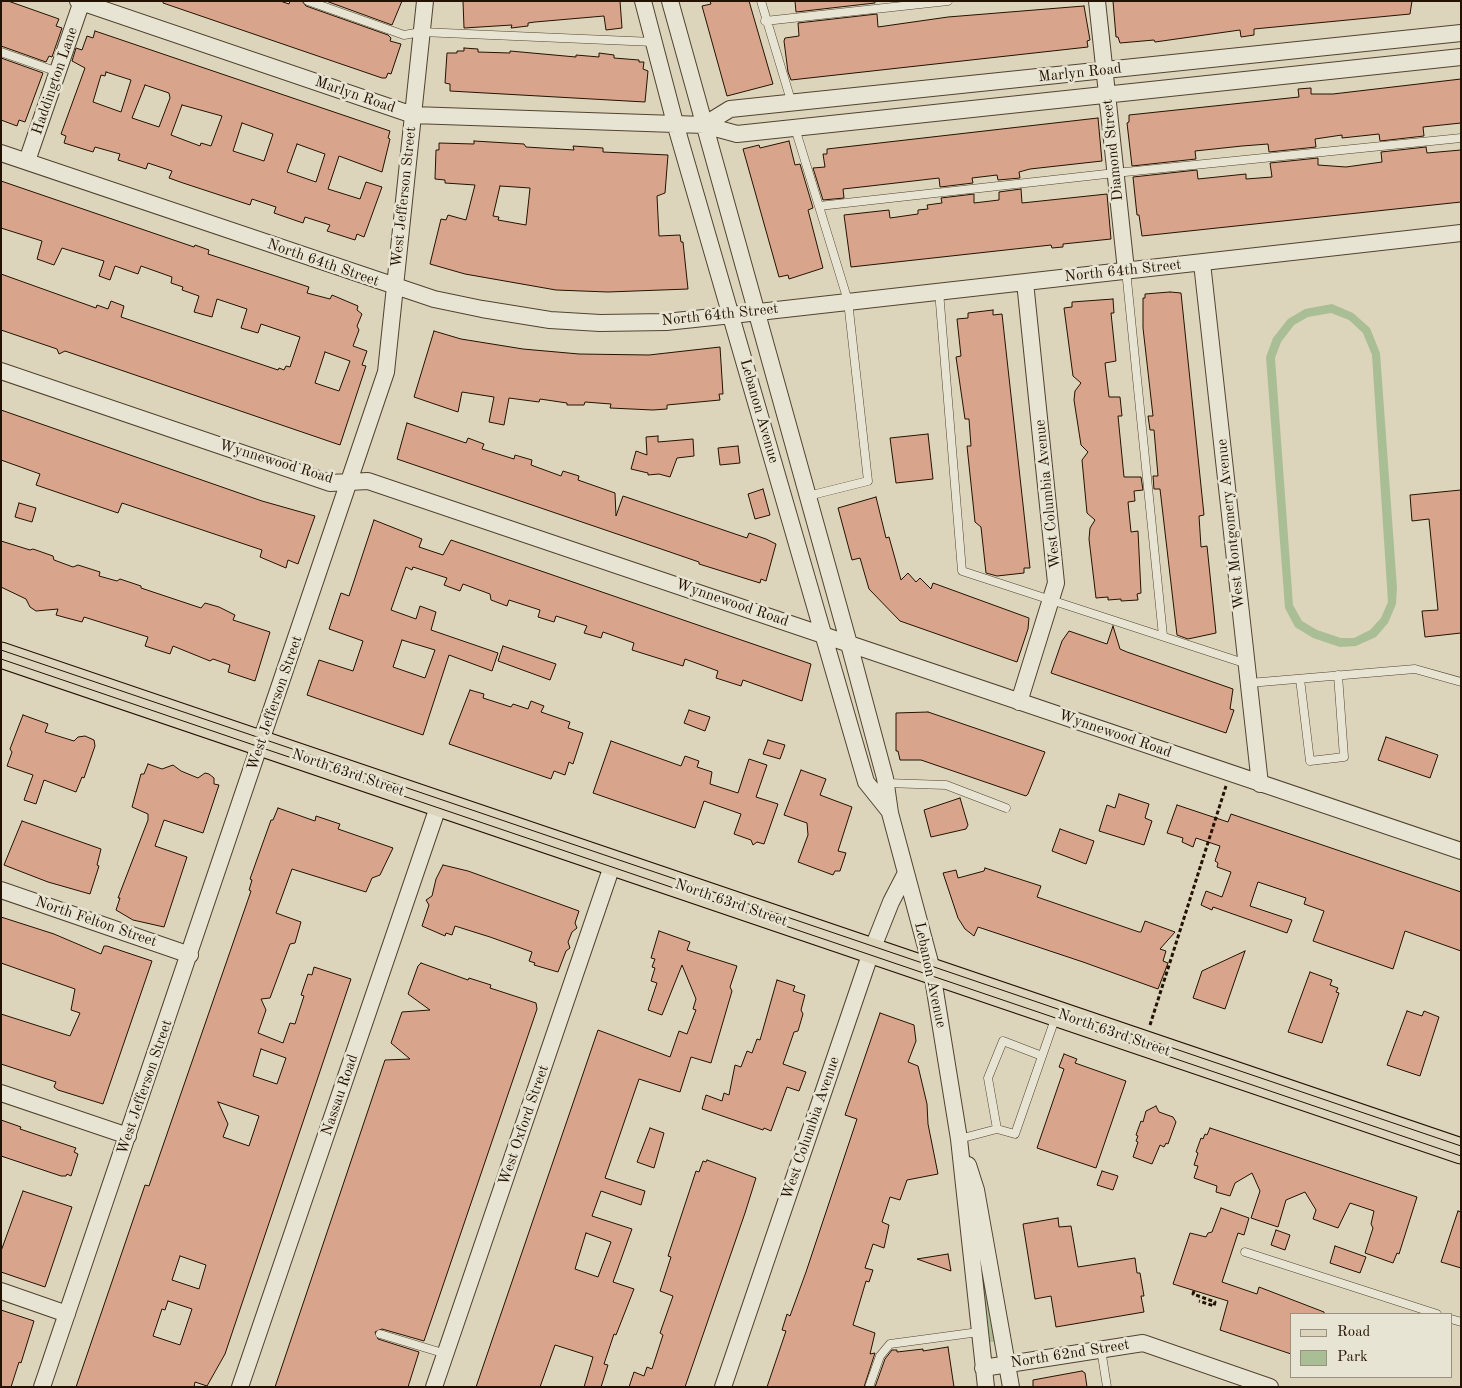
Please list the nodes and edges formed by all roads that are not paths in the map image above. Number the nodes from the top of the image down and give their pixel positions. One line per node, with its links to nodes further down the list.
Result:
1 (308, 1): 10 (lane)
2 (425, 1): 10 (street, West Jefferson Street)
3 (643, 1): 12 (street, Lebanon Avenue)
4 (670, 1): 21 (street, Lebanon Avenue)
5 (761, 1): 9 (lane)
6 (948, 1): 9 (lane)
7 (1097, 1): 15 (street, Diamond Street)
8 (81, 2): 16 (street, Haddington Lane); 19 (street, Marlyn Road)
9 (765, 21): 18 (lane)
10 (421, 32): 12 (lane); 19 (street, West Jefferson Street)
11 (1461, 33): 15 (street, Marlyn Road)
12 (654, 42): 20 (street, Lebanon Avenue)
13 (1, 52): 16 (lane)
14 (1461, 57): 17 (street, Marlyn Road)
15 (1104, 70): 17 (street, Diamond Street); 18 (street, Marlyn Road)
16 (58, 72): 25 (street, Haddington Lane)
17 (1107, 94): 22 (street, Marlyn Road); 26 (street, Diamond Street)
18 (792, 104): 21 (street, Marlyn Road)
19 (413, 114): 20 (street, Marlyn Road); 32 (street, West Jefferson Street)
20 (675, 123): 21 (street, Marlyn Road); 36 (street, Lebanon Avenue)
21 (704, 125): 22 (street, Marlyn Road); 35 (street, Lebanon Avenue)
22 (796, 128): 27 (lane)
23 (1461, 138): 26 (lane)
24 (1, 152): 25 (street, North 64th Street)
25 (27, 161): 32 (street, North 64th Street)
26 (1116, 173): 27 (lane); 30 (street, Diamond Street)
27 (820, 206): 34 (lane)
28 (1461, 232): 29 (street, North 64th Street)
29 (1202, 263): 30 (street, North 64th Street); 47 (street, West Montgomery Avenue)
30 (1126, 270): 31 (street, North 64th Street); 44 (lane)
31 (1025, 282): 33 (street, North 64th Street); 42 (street, West Columbia Avenue)
32 (394, 287): 36 (street, North 64th Street); 40 (street, West Jefferson Street)
33 (939, 291): 34 (street, North 64th Street); 42 (lane)
34 (848, 301): 35 (street, North 64th Street); 41 (lane)
35 (755, 311): 36 (street, North 64th Street); 38 (street, Lebanon Avenue)
36 (732, 315): 39 (street, Lebanon Avenue)
37 (1, 371): 40 (street, Wynnewood Road)
38 (790, 433): 39 (street); 41 (street, Lebanon Avenue)
39 (767, 440): 43 (street, Lebanon Avenue)
40 (351, 482): 43 (street, Wynnewood Road); 53 (street, West Jefferson Street)
41 (808, 496): 45 (street, Lebanon Avenue)
42 (1052, 602): 44 (lane); 52 (street, West Columbia Avenue)
43 (822, 634): 45 (street, Wynnewood Road); 58 (street, Lebanon Avenue)
44 (1163, 636): 47 (lane)
45 (850, 644): 52 (street, Wynnewood Road); 54 (street, Lebanon Avenue)
46 (1, 655): 53 (main road, North 63rd Street)
47 (1247, 664): 51 (street, West Montgomery Avenue)
48 (1338, 675): 49 (lane); 49 (lane); 50 (lane)
49 (1300, 679): 51 (lane)
50 (1461, 682)
51 (1249, 683): 55 (street, West Montgomery Avenue)
52 (1019, 702): 55 (street, Wynnewood Road)
53 (262, 744): 56 (main road, North 63rd Street); 64 (street, West Jefferson Street)
54 (886, 783): 57 (lane); 58 (street, Lebanon Avenue)
55 (1260, 784): 59 (street, Wynnewood Road)
56 (439, 804): 60 (main road, North 63rd Street); 84 (street, Nassau Road)
57 (1006, 808)
58 (890, 813): 61 (street, Lebanon Avenue)
59 (1461, 851)
60 (613, 863): 63 (main road, North 63rd Street); 80 (street, West Oxford Street)
61 (906, 872): 63 (street, West Columbia Avenue); 65 (street, Lebanon Avenue)
62 (1, 890): 64 (street, North Felton Street)
63 (872, 951): 65 (main road, North 63rd Street); 86 (street, West Columbia Avenue)
64 (190, 955): 70 (street, West Jefferson Street)
65 (931, 971): 66 (main road, North 63rd Street); 71 (street, Lebanon Avenue)
66 (1057, 1014): 67 (lane); 72 (main road, North 63rd Street)
67 (1042, 1056): 69 (lane); 69 (lane)
68 (1, 1093): 70 (street)
69 (997, 1129): 71 (lane)
70 (128, 1136): 76 (street, West Jefferson Street)
71 (959, 1139): 77 (street, Lebanon Avenue); 81 (street, Lebanon Avenue)
72 (1461, 1151)
73 (1245, 1252): 75 (lane)
74 (1, 1291): 76 (street)
75 (1434, 1313)
76 (67, 1314): 83 (street, West Jefferson Street)
77 (979, 1332): 82 (street, Lebanon Avenue); 87 (lane)
78 (380, 1334): 80 (lane)
79 (1101, 1349): 81 (street, North 62nd Street); 90 (lane); 91 (street, North 62nd Street)
80 (446, 1354): 85 (street, West Oxford Street)
81 (1008, 1364): 82 (street, North 62nd Street); 89 (street, Lebanon Avenue)
82 (983, 1368): 88 (street, Lebanon Avenue)
83 (42, 1387)
84 (240, 1387)
85 (434, 1387)
86 (723, 1387)
87 (869, 1387)
88 (986, 1387)
89 (1011, 1387)
90 (1107, 1387)
91 (1270, 1387)

